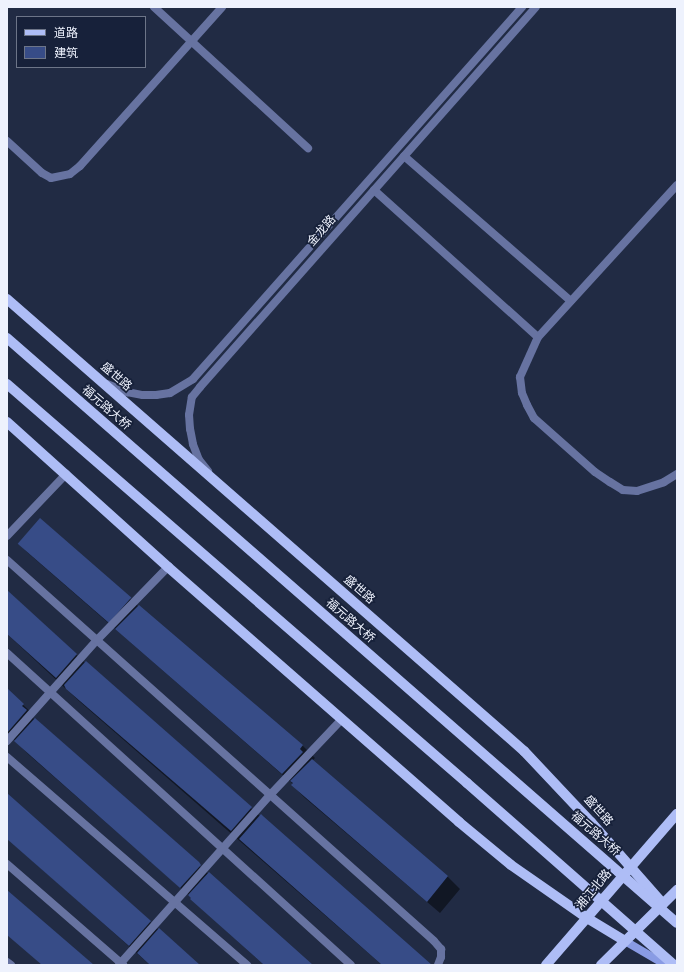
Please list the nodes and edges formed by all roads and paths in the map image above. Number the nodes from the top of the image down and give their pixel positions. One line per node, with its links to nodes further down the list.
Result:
1 (154, 7): 5 (street)
2 (222, 7): 5 (street)
3 (522, 7): 15 (street, 金龙路)
4 (536, 7): 8 (street, 金龙路)
5 (192, 41): 6 (street); 7 (street)
6 (7, 142)
7 (308, 148)
8 (404, 156): 10 (street, 金龙路); 12 (street)
9 (677, 185): 12 (street)
10 (374, 190): 13 (street); 20 (street, 金龙路)
11 (7, 299): 15 (main road, 盛世路)
12 (571, 301): 13 (street)
13 (538, 337): 19 (street)
14 (7, 338): 40 (main road, 福元路大桥)
15 (101, 381): 20 (main road, 盛世路)
16 (7, 384): 51 (main road)
17 (7, 422): 18 (main road)
18 (66, 474): 21 (street); 23 (main road)
19 (677, 474)
20 (222, 487): 34 (main road, 盛世路)
21 (7, 536)
22 (7, 560): 24 (street)
23 (168, 567): 24 (street); 27 (main road)
24 (97, 640): 26 (street); 30 (street)
25 (7, 653): 26 (street)
26 (51, 693): 28 (street); 32 (street)
27 (341, 720): 30 (street); 38 (main road)
28 (7, 741)
29 (7, 757): 36 (street)
30 (271, 794): 32 (street); 47 (street)
31 (677, 814): 34 (main road, 湘江北路)
32 (222, 848): 36 (street); 46 (street)
33 (7, 864): 43 (street)
34 (631, 866): 37 (main road, 盛世路); 38 (main road, 湘江北路)
35 (677, 890): 37 (main road)
36 (175, 902): 43 (street); 45 (street)
37 (663, 904): 39 (main road, 盛世路); 41 (main road)
38 (587, 918): 41 (main road); 48 (main road, 湘江北路)
39 (677, 919)
40 (677, 923)
41 (625, 941): 49 (main road); 50 (main road)
42 (7, 962): 44 (street)
43 (121, 964)
44 (11, 965)
45 (247, 965)
46 (351, 965)
47 (438, 965)
48 (546, 965)
49 (601, 965)
50 (666, 965)
51 (674, 965)

